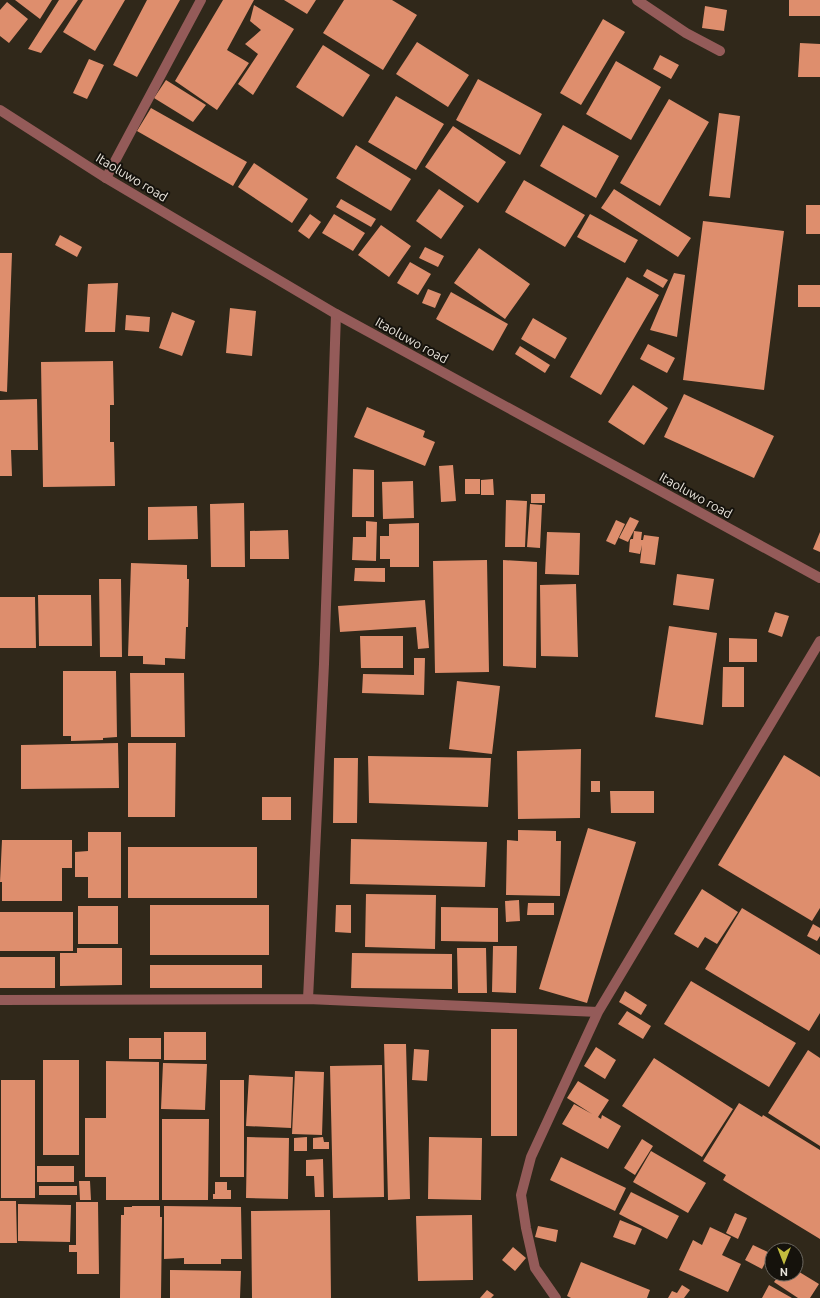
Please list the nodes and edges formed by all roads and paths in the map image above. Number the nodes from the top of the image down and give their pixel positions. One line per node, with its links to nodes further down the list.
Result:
1 (201, 0): 5 (street)
2 (637, 0): 3 (street)
3 (720, 51)
4 (0, 110): 5 (street, Itaoluwo road)
5 (106, 178): 6 (street, Itaoluwo road)
6 (336, 314): 7 (street, Itaoluwo road); 9 (street)
7 (820, 578)
8 (820, 641): 11 (street)
9 (308, 999): 10 (street); 11 (street)
10 (0, 1000)
11 (598, 1012): 12 (street)
12 (556, 1298)

